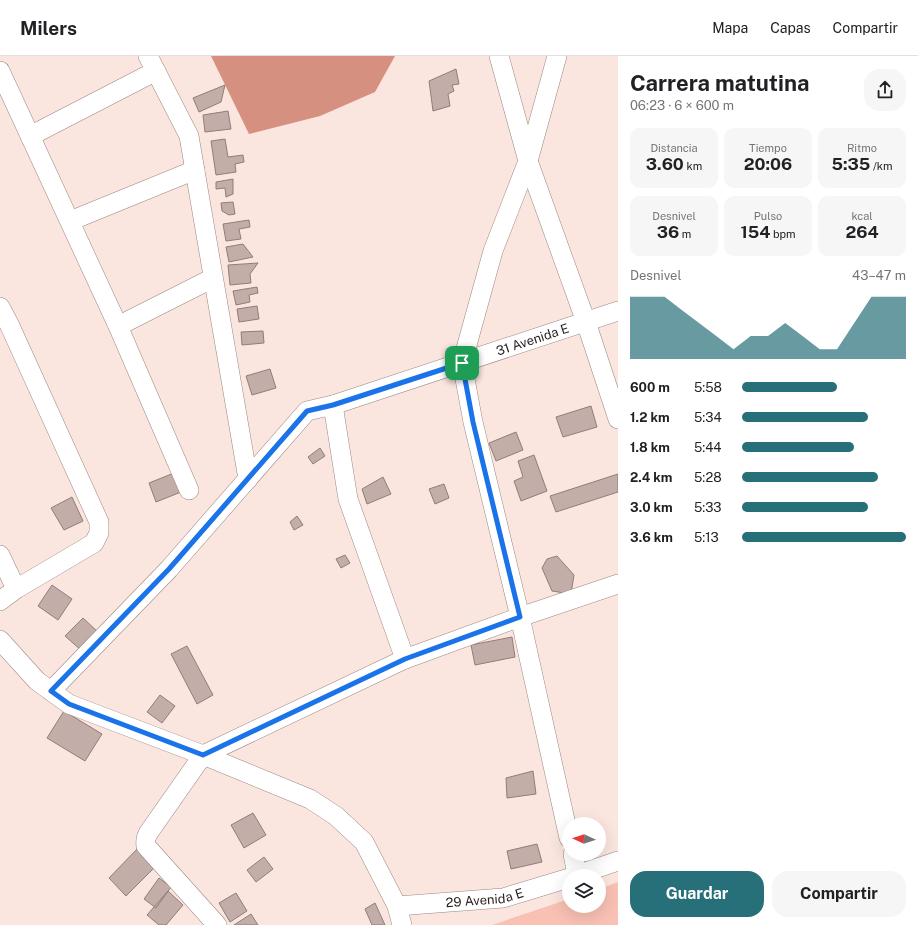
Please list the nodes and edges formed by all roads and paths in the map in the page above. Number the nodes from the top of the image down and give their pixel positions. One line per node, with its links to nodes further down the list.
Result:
1 (499, 56): 6 (street)
2 (558, 56): 6 (street)
3 (152, 63): 5 (street); 7 (street)
4 (0, 71): 5 (street)
5 (30, 136): 8 (street)
6 (528, 161): 12 (street); 14 (street)
7 (195, 170): 8 (street); 9 (street)
8 (70, 221): 13 (street)
9 (213, 278): 13 (street); 17 (street)
10 (0, 307): 21 (street)
11 (618, 311): 12 (street, 31 Avenida E)
12 (586, 322): 14 (street, 31 Avenida E); 16 (street)
13 (118, 326): 18 (street)
14 (462, 363): 15 (street, 31 Avenida E); 23 (street)
15 (333, 405): 17 (street, 31 Avenida E); 25 (street)
16 (618, 419)
17 (248, 479): 26 (street, 31 Avenida E)
18 (189, 490)
19 (0, 555): 21 (street)
20 (618, 584): 23 (street)
21 (16, 588): 22 (street)
22 (0, 601)
23 (520, 617): 25 (street); 28 (street)
24 (0, 640): 26 (street)
25 (405, 659): 27 (street)
26 (51, 691): 27 (street)
27 (203, 755): 32 (street); 33 (street)
28 (564, 817)
29 (618, 861): 30 (street, 29 Avenida E)
30 (595, 869)
31 (562, 880): 32 (street, 29 Avenida E)
32 (397, 906): 34 (street)
33 (217, 925)
34 (402, 925)

